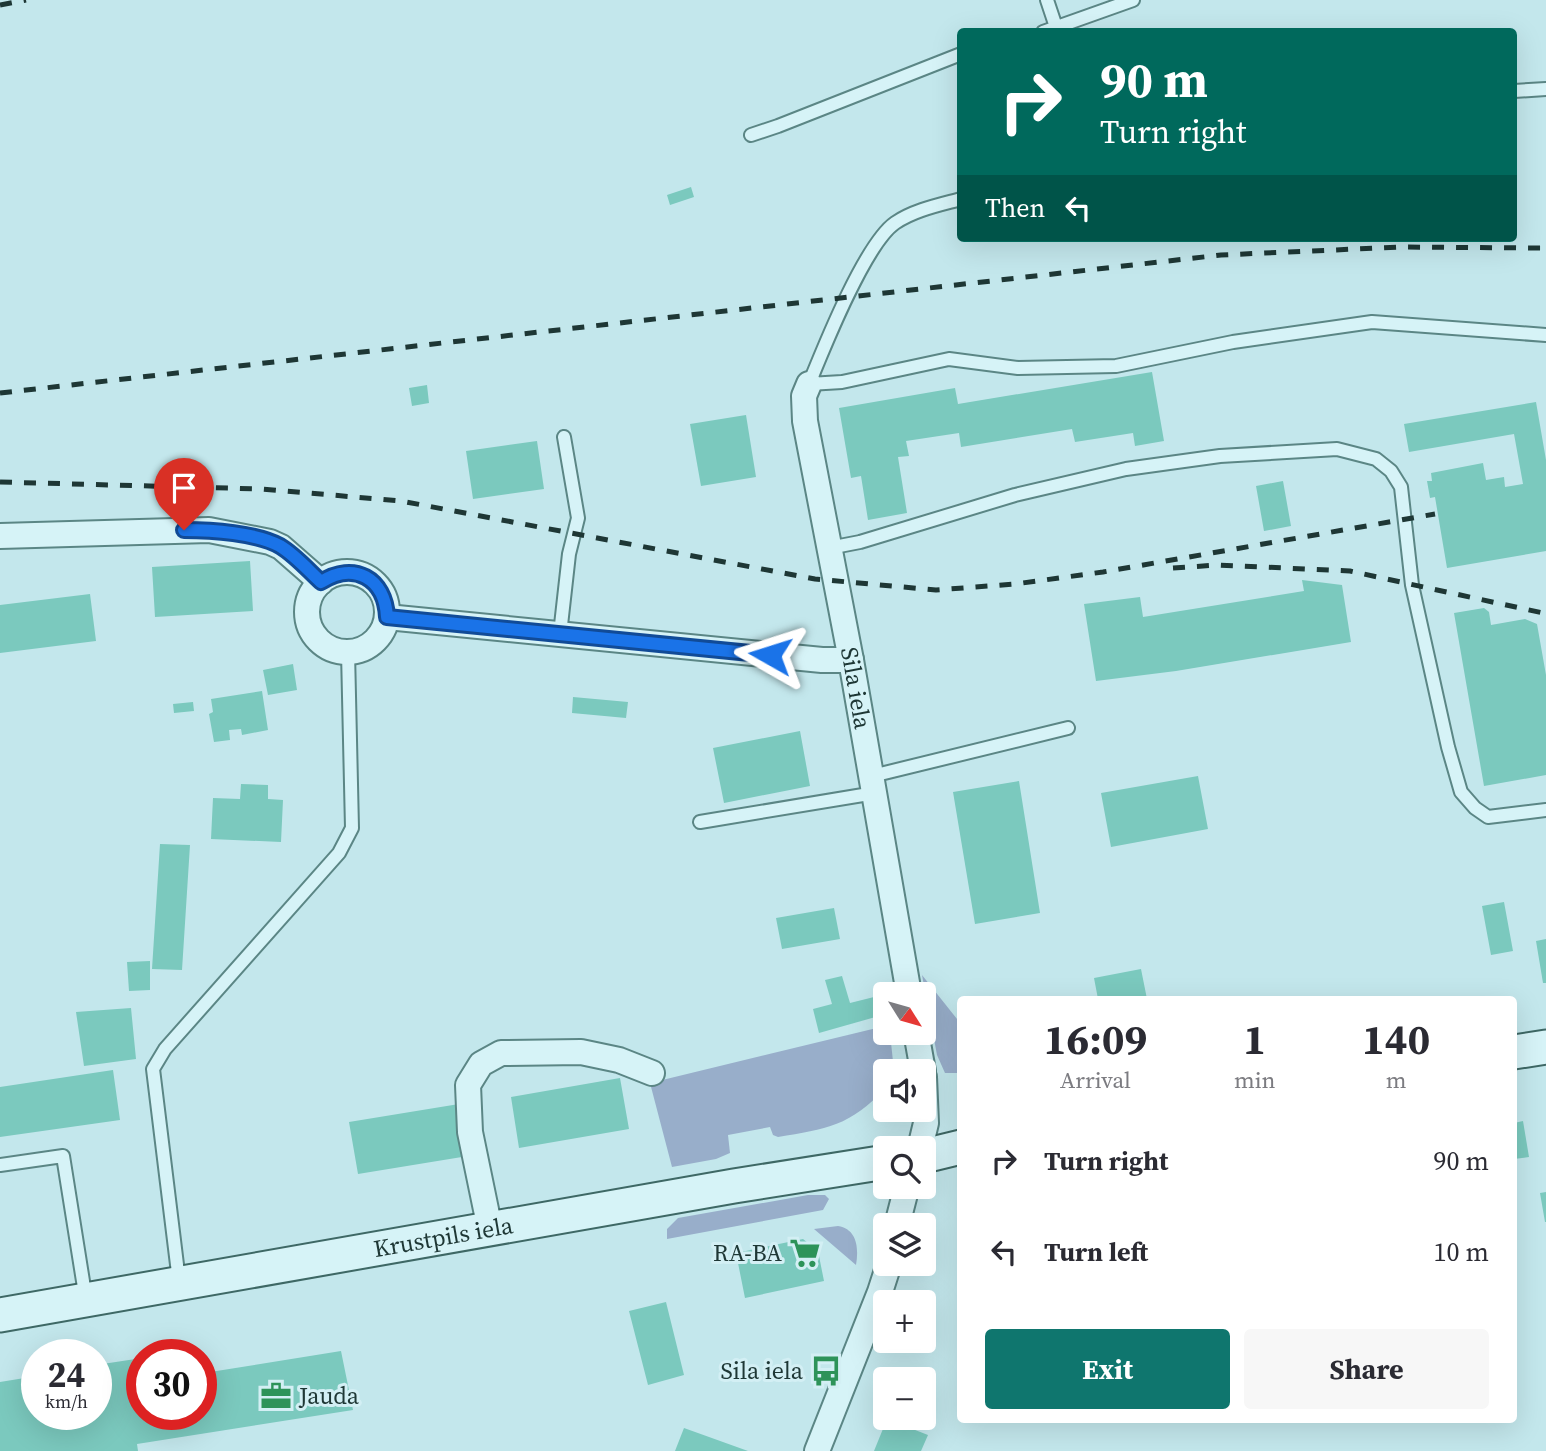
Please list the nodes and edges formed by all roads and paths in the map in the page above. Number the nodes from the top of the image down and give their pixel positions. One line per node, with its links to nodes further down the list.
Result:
1 (1047, 0): 3 (lane)
2 (1133, 0): 3 (lane)
3 (1056, 27)
4 (957, 56): 7 (lane)
5 (1546, 89): 6 (lane)
6 (1517, 91)
7 (751, 135)
8 (957, 200): 10 (lane)
9 (1546, 335): 10 (lane)
10 (809, 384): 13 (street, Sila iela)
11 (564, 437): 16 (lane)
12 (0, 536): 14 (street)
13 (829, 548): 18 (street, Sila iela); 21 (lane)
14 (321, 582): 15 (street); 17 (street)
15 (387, 617): 16 (street); 17 (street)
16 (559, 634): 18 (street)
17 (348, 652): 33 (lane)
18 (851, 660): 20 (street, Sila iela)
19 (1068, 728): 20 (lane)
20 (873, 785): 22 (lane); 23 (street, Sila iela)
21 (1546, 810)
22 (700, 822)
23 (907, 982)
24 (1546, 1046): 25 (street)
25 (1517, 1051)
26 (652, 1073): 31 (street)
27 (957, 1148): 28 (street)
28 (936, 1153)
29 (873, 1164): 31 (street, Krustpils iela)
30 (0, 1165): 34 (lane)
31 (490, 1229): 33 (street, Krustpils iela)
32 (885, 1276): 36 (street)
33 (179, 1283): 34 (street, Krustpils iela)
34 (86, 1300): 35 (street, Krustpils iela)
35 (0, 1315)
36 (817, 1451)

